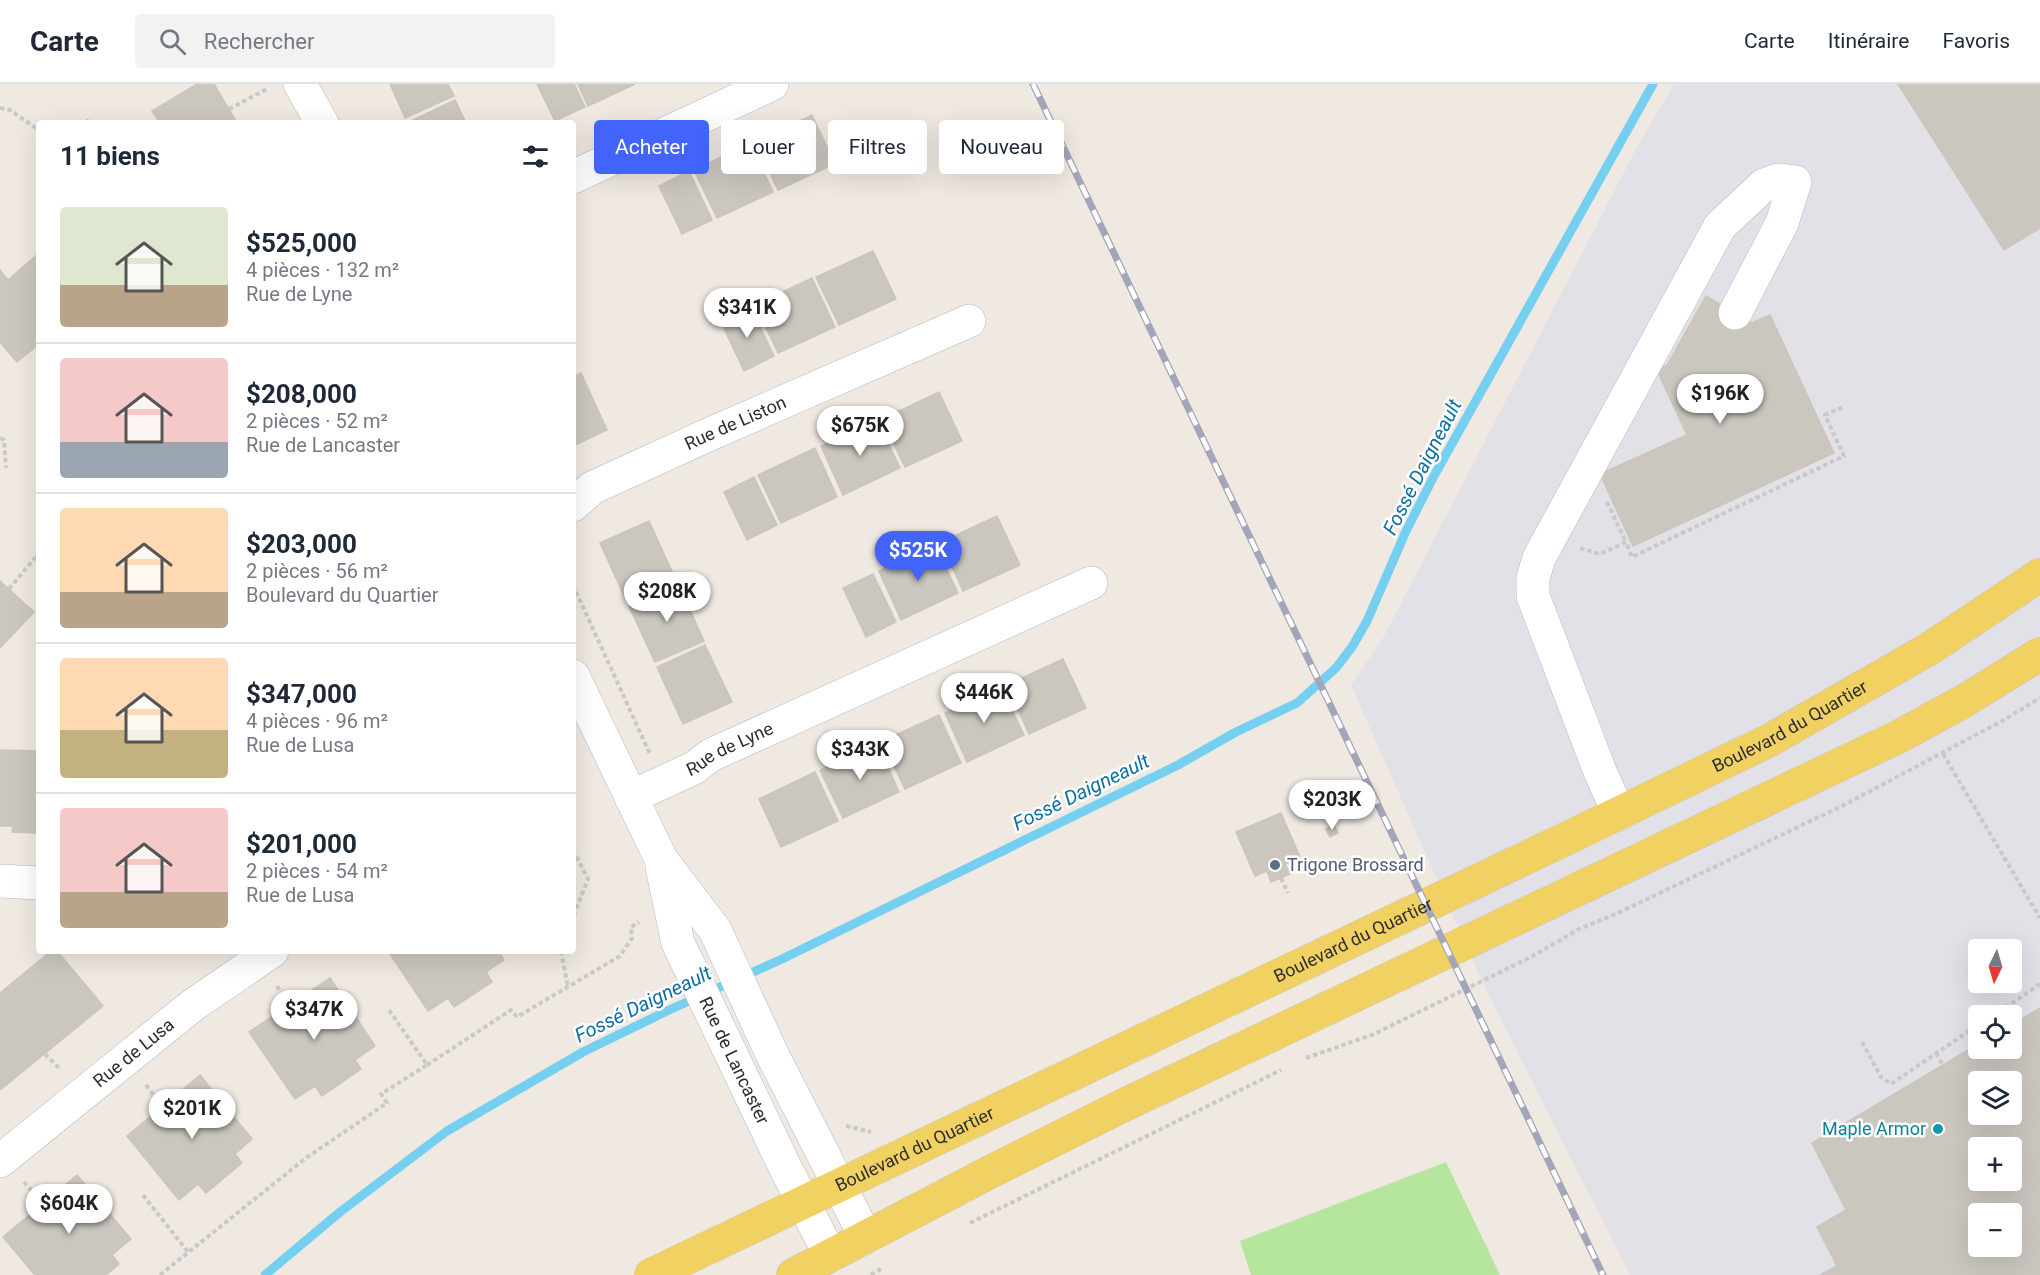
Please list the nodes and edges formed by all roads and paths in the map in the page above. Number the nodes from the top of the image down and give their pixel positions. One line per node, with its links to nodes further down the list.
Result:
1 (300, 84): 6 (street)
2 (772, 84): 8 (street)
3 (267, 89): 5 (path)
4 (0, 108): 7 (path)
5 (229, 108)
6 (320, 120)
7 (36, 128)
8 (576, 176)
9 (1735, 313): 28 (street)
10 (969, 321): 15 (street, Rue de Liston)
11 (1843, 407): 16 (path)
12 (0, 438): 13 (path)
13 (6, 468)
14 (1605, 498): 16 (path)
15 (576, 502)
16 (1626, 542): 17 (path)
17 (1600, 554)
18 (36, 558): 21 (path)
19 (2040, 575): 28 (main road, Boulevard du Quartier)
20 (1091, 582): 27 (street, Rue de Lyne)
21 (9, 590)
22 (576, 592): 26 (path)
23 (2040, 654): 58 (main road)
24 (576, 682): 27 (street, Rue de Lancaster)
25 (1943, 754): 37 (path)
26 (651, 756)
27 (631, 797): 36 (street, Rue de Lancaster)
28 (1618, 814): 54 (main road, Boulevard du Quartier)
29 (576, 856): 35 (path)
30 (1281, 878): 33 (path)
31 (0, 881): 32 (street)
32 (36, 883)
33 (1288, 893)
34 (1644, 900): 47 (path)
35 (576, 909)
36 (670, 912): 41 (path); 54 (street, Rue de Lancaster); 56 (street, Rue de Lancaster)
37 (2040, 918)
38 (562, 954): 41 (path)
39 (252, 956): 53 (street, Rue de Lusa)
40 (2040, 984): 42 (path)
41 (568, 987): 48 (path)
42 (2010, 1005)
43 (389, 1010): 48 (path)
44 (1968, 1032): 46 (path)
45 (1862, 1042): 46 (path)
46 (1936, 1053): 49 (path)
47 (1297, 1062)
48 (427, 1065): 59 (path)
49 (1943, 1065)
50 (1286, 1068): 57 (path)
51 (852, 1128): 52 (path, Boulevard du Quartier)
52 (880, 1131)
53 (0, 1161)
54 (839, 1184): 56 (main road, Boulevard du Quartier); 58 (street, Rue de Lancaster)
55 (143, 1196): 59 (path)
56 (803, 1202): 60 (street, Rue de Lancaster); 62 (main road, Boulevard du Quartier)
57 (968, 1224)
58 (866, 1236): 60 (main road)
59 (188, 1252): 61 (path)
60 (830, 1255): 63 (main road)
61 (160, 1275)
62 (651, 1275)
63 (793, 1275)

